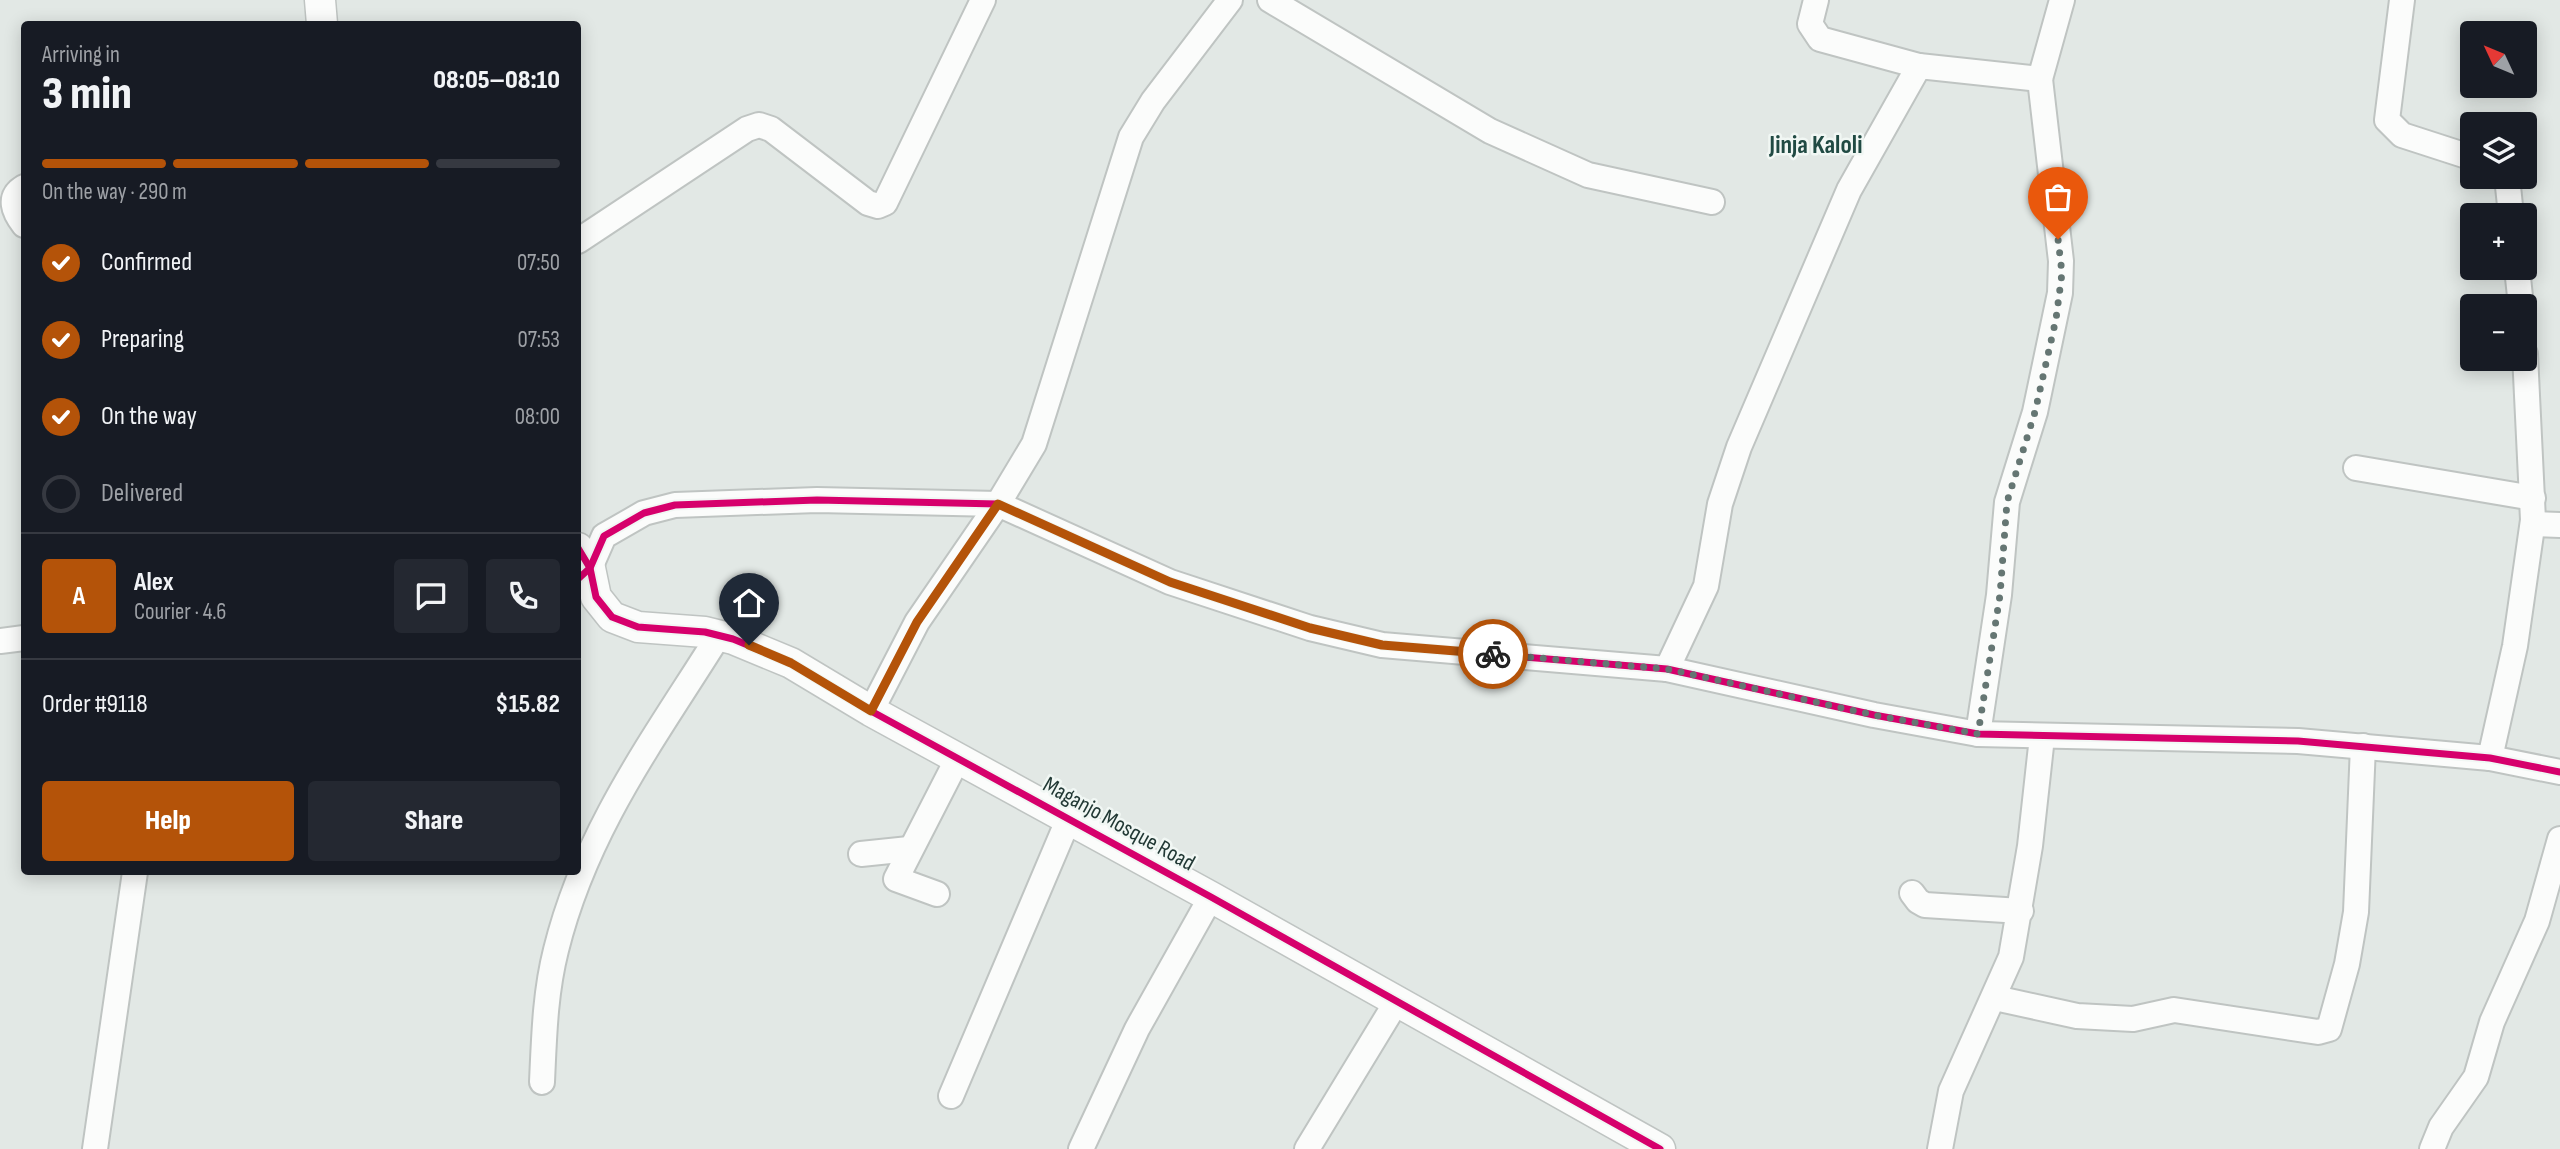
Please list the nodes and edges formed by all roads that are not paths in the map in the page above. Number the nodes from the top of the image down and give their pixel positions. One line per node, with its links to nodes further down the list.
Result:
1 (320, 0): 8 (street)
2 (983, 0): 15 (street)
3 (1230, 0): 19 (street)
4 (1270, 0): 13 (street)
5 (1816, 0): 9 (street)
6 (2062, 0): 10 (street)
7 (2402, 0): 11 (street)
8 (321, 21)
9 (1919, 66): 10 (street); 26 (street)
10 (2040, 79): 28 (street)
11 (2460, 154)
12 (21, 189): 14 (street)
13 (1712, 202)
14 (21, 220)
15 (581, 239)
16 (2526, 371): 18 (street)
17 (2356, 468): 18 (street)
18 (2533, 498): 20 (street)
19 (998, 504): 22 (street); 26 (street); 27 (street)
20 (2533, 524): 21 (street); 32 (street)
21 (2560, 525)
22 (582, 565): 23 (street, Maganjo Mosque Road)
23 (719, 635): 27 (street, Maganjo Mosque Road); 38 (street)
24 (21, 638): 25 (street)
25 (0, 641)
26 (1667, 669): 28 (street)
27 (871, 711): 31 (street, Maganjo Mosque Road)
28 (1978, 734): 29 (street)
29 (2042, 737): 30 (street); 44 (street)
30 (2363, 746): 32 (street); 45 (street)
31 (958, 758): 34 (street, Maganjo Mosque Road); 36 (street)
32 (2490, 758): 33 (street)
33 (2560, 772)
34 (1069, 818): 43 (street, Maganjo Mosque Road); 48 (street)
35 (2560, 839): 54 (street)
36 (909, 849): 37 (street); 42 (street)
37 (861, 854)
38 (581, 874)
39 (135, 875): 49 (street)
40 (581, 875): 47 (street)
41 (1912, 893): 44 (street)
42 (937, 894)
43 (1211, 897): 46 (street, Maganjo Mosque Road); 50 (street)
44 (2021, 911): 45 (street)
45 (1995, 998): 53 (street)
46 (1397, 1001): 51 (street); 52 (street, Maganjo Mosque Road)
47 (542, 1082)
48 (951, 1096)
49 (95, 1149)
50 (1082, 1149)
51 (1307, 1149)
52 (1660, 1149)
53 (1940, 1149)
54 (2432, 1149)

